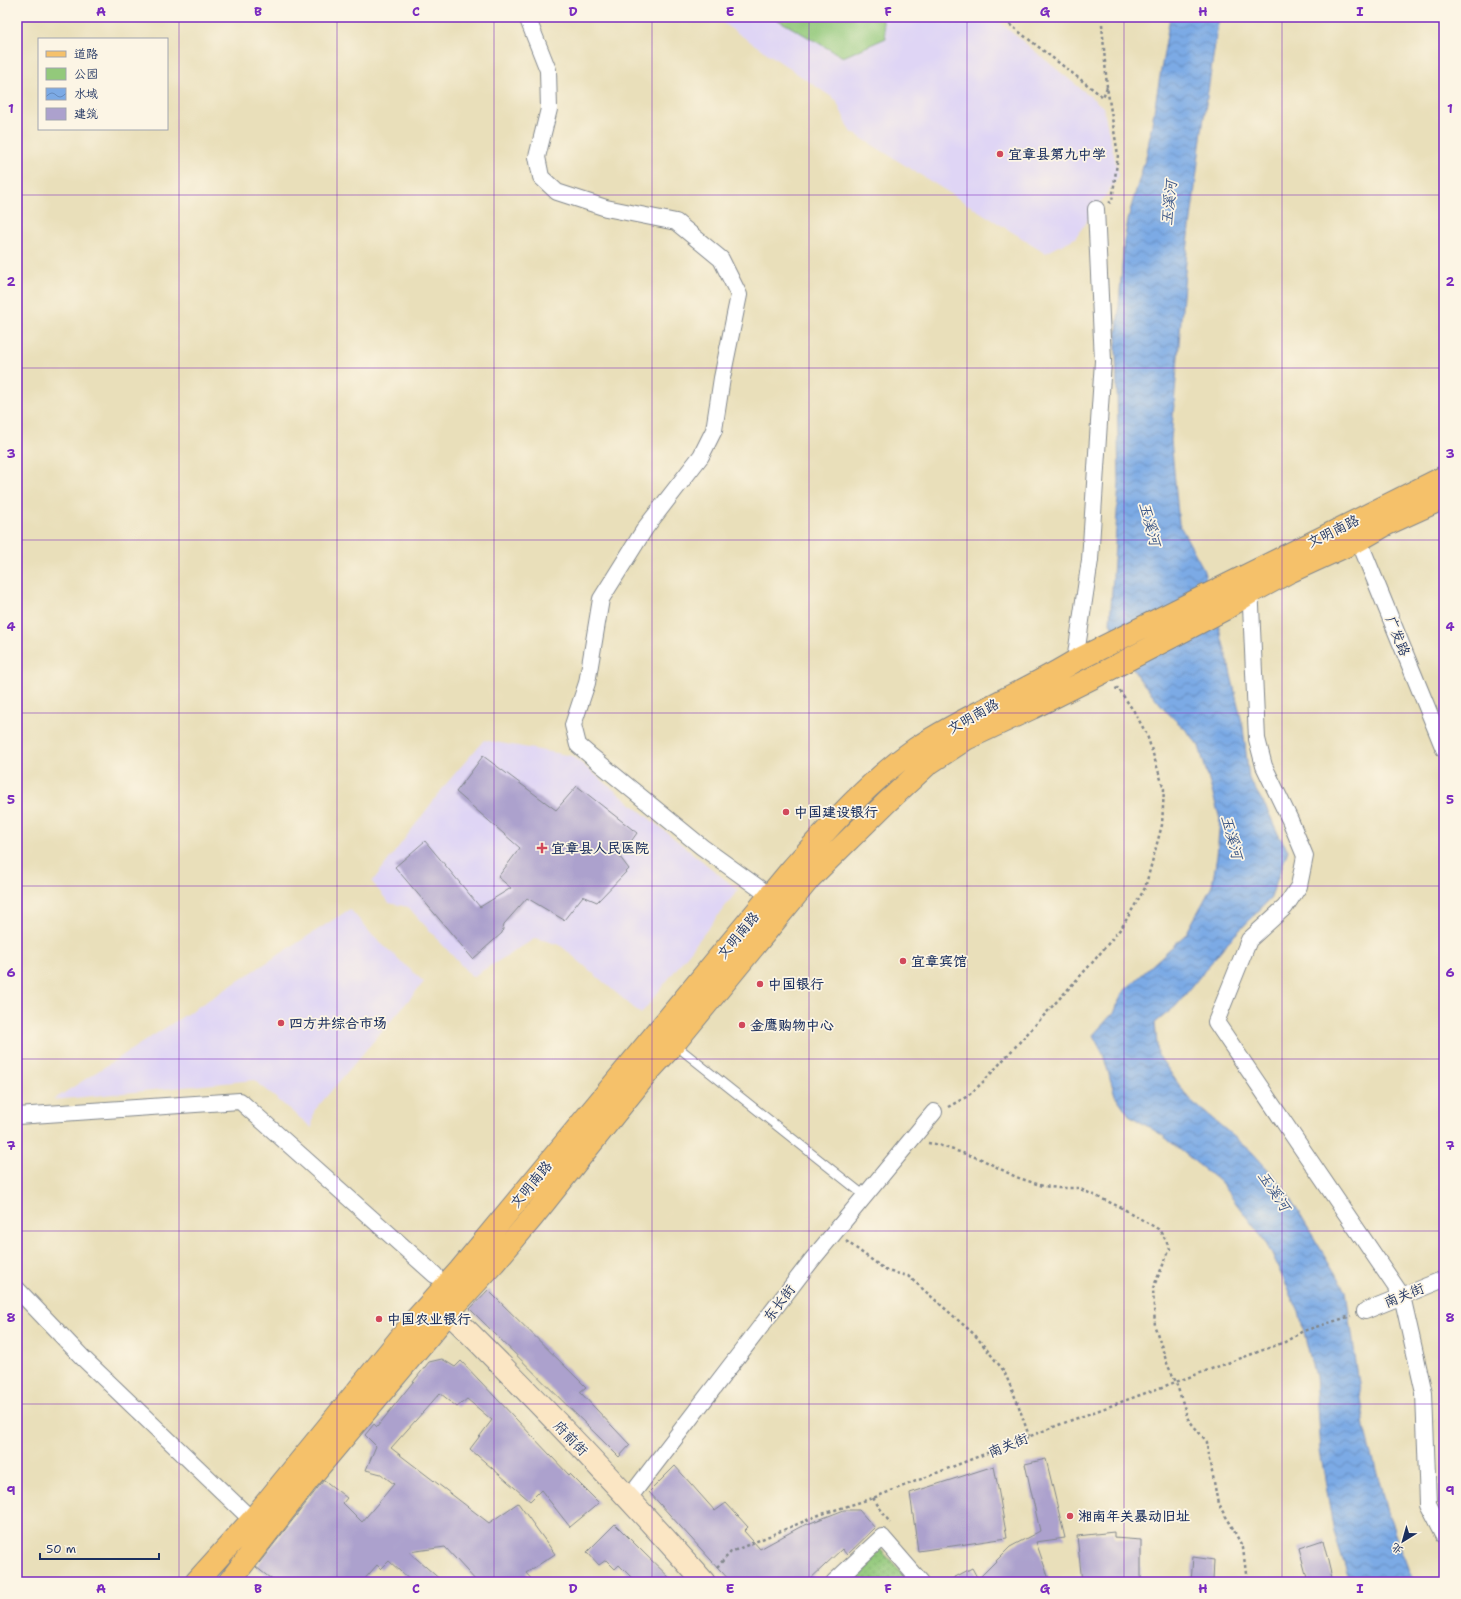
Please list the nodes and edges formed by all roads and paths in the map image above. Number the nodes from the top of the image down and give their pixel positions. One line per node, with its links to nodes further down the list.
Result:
1 (527, 17): 13 (street)
2 (1000, 17): 4 (path)
3 (1102, 24): 4 (path)
4 (1107, 87): 5 (path)
5 (1096, 209): 10 (street)
6 (1444, 477): 8 (main road, 文明南路)
7 (1444, 498): 8 (main road)
8 (1355, 531): 9 (main road, 文明南路); 12 (street, 广发路)
9 (1250, 583): 10 (main road, 文明南路); 14 (main road); 23 (street)
10 (1075, 661): 13 (main road, 文明南路)
11 (1111, 691): 15 (path)
12 (1444, 749)
13 (770, 896): 14 (main road, 文明南路)
14 (666, 1037): 18 (lane); 24 (main road, 文明南路)
15 (934, 1112): 17 (street, 东长街)
16 (17, 1116): 20 (street)
17 (909, 1142): 18 (street, 东长街); 26 (path)
18 (865, 1196): 19 (street, 东长街)
19 (835, 1232): 27 (path); 28 (street, 东长街)
20 (435, 1275)
21 (1444, 1279): 23 (street, 南关街)
22 (17, 1289): 30 (street)
23 (1402, 1296): 25 (street, 南关街); 31 (street)
24 (441, 1305): 28 (street, 府前街); 30 (main road); 35 (main road)
25 (1365, 1311): 26 (path, 南关街)
26 (1176, 1382): 27 (path, 南关街); 38 (path)
27 (1029, 1436): 29 (path, 南关街)
28 (629, 1498): 33 (street, 府前街)
29 (873, 1498): 32 (path); 33 (path, 南关街)
30 (252, 1520): 34 (main road)
31 (1444, 1535)
32 (882, 1537): 36 (street); 37 (street)
33 (711, 1575)
34 (196, 1582)
35 (229, 1582)
36 (834, 1582)
37 (921, 1582)
38 (1247, 1582)

